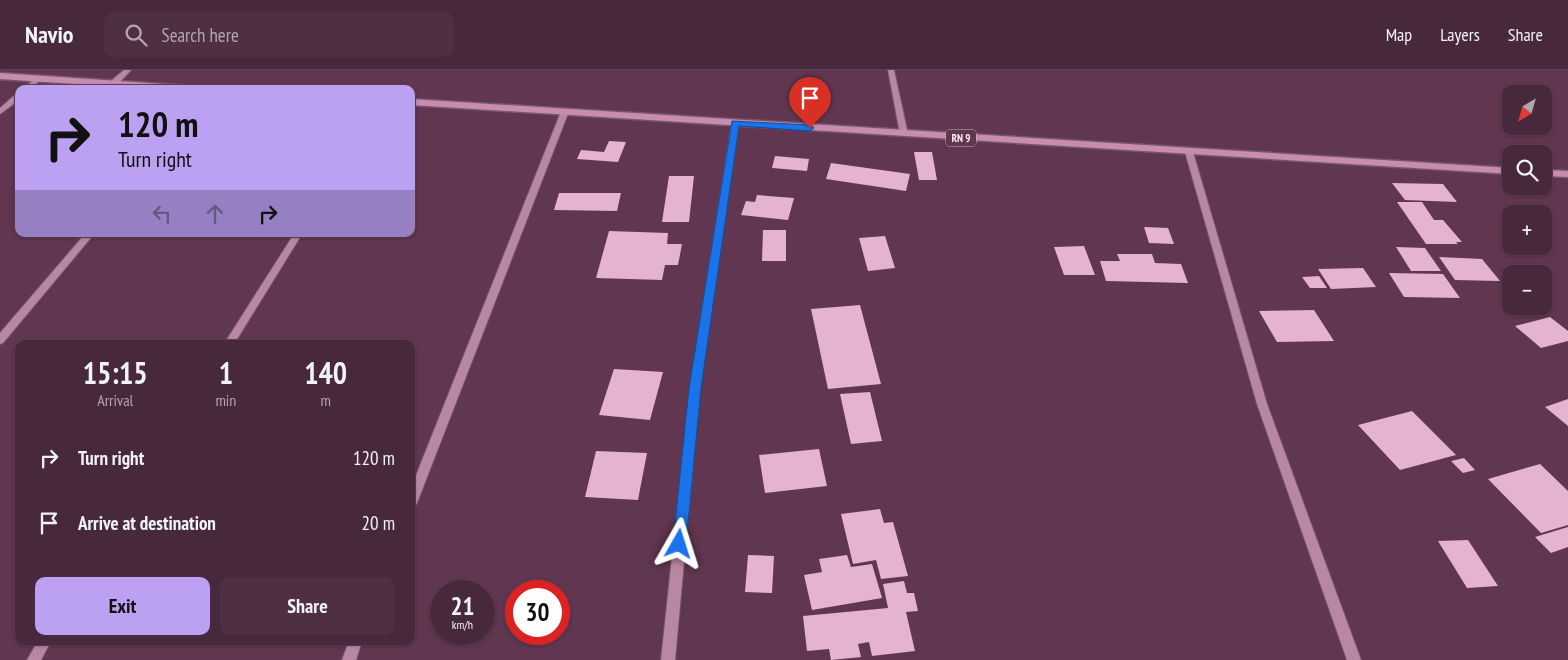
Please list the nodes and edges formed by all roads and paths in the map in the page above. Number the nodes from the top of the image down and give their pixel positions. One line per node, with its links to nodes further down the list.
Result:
1 (128, 70): 5 (street)
2 (891, 70): 13 (street)
3 (0, 76): 4 (main road)
4 (38, 78): 5 (main road); 6 (street)
5 (114, 83): 7 (main road)
6 (30, 85)
7 (140, 85)
8 (15, 99): 11 (street)
9 (415, 102): 10 (main road, RN 9)
10 (565, 111): 12 (main road, RN 9); 22 (street)
11 (0, 112)
12 (735, 123): 13 (main road, RN 9); 27 (street)
13 (904, 134): 14 (main road, RN 9)
14 (1189, 152): 15 (main road, RN 9); 28 (street)
15 (1502, 170)
16 (1552, 173): 17 (main road)
17 (1568, 174)
18 (87, 237): 20 (street)
19 (296, 237): 21 (street)
20 (0, 340)
21 (231, 340)
22 (415, 493)
23 (43, 645): 25 (street)
24 (355, 645): 26 (street)
25 (34, 660)
26 (349, 660)
27 (668, 660)
28 (1354, 660)

